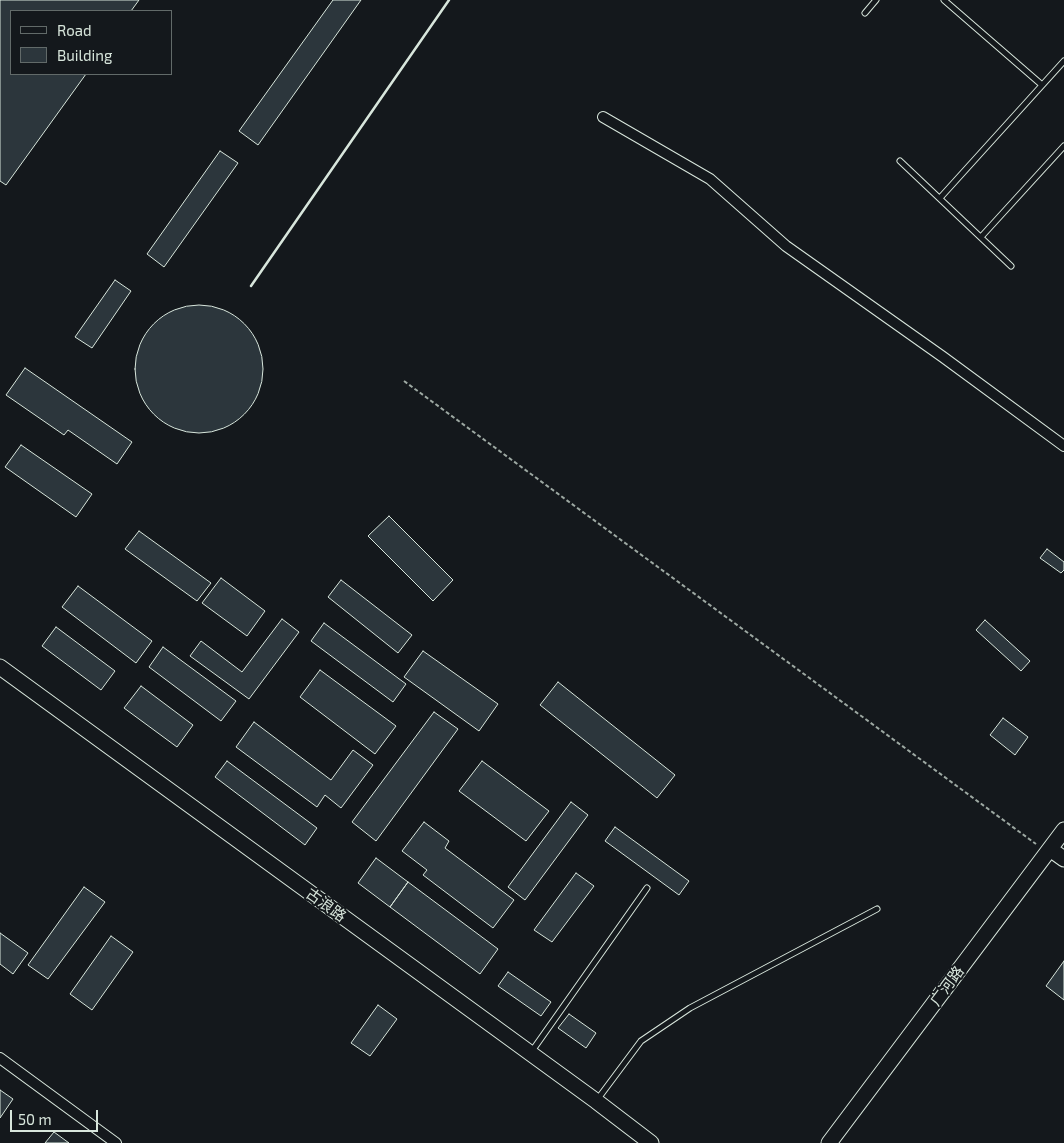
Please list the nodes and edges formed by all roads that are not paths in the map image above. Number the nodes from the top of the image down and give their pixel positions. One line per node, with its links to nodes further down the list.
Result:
1 (876, 0): 3 (lane)
2 (944, 0): 5 (lane)
3 (865, 13)
4 (1064, 61): 5 (lane)
5 (1042, 85): 9 (lane)
6 (603, 117): 12 (street)
7 (1064, 146): 10 (lane)
8 (900, 161): 9 (lane)
9 (940, 198): 10 (lane)
10 (980, 237): 11 (lane)
11 (1012, 266)
12 (1064, 446)
13 (0, 667): 19 (main road, 古浪路)
14 (1064, 830): 15 (main road, 广河路)
15 (1050, 849): 16 (main road); 24 (main road, 广河路)
16 (1064, 859)
17 (647, 888): 19 (lane)
18 (877, 909): 21 (lane)
19 (530, 1053): 21 (main road, 古浪路)
20 (0, 1058): 22 (street)
21 (596, 1101): 23 (main road, 古浪路)
22 (116, 1143)
23 (651, 1143)
24 (829, 1143)

